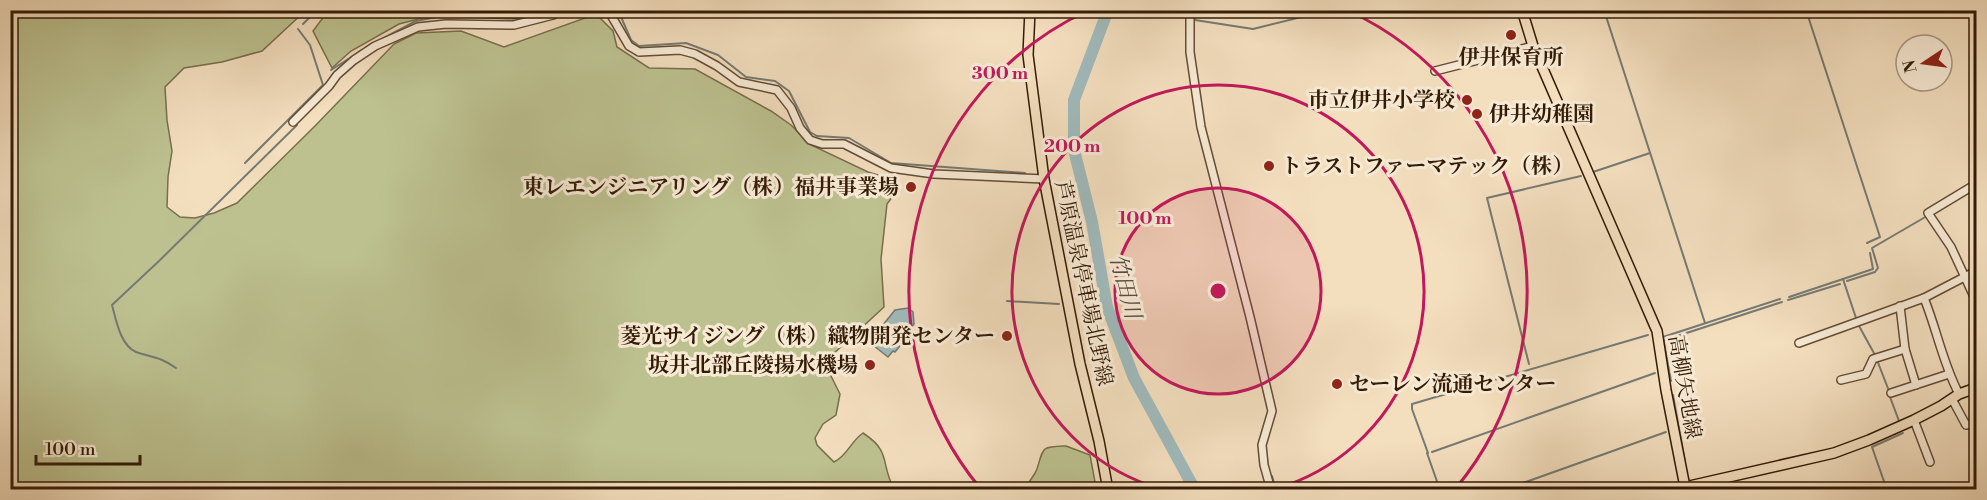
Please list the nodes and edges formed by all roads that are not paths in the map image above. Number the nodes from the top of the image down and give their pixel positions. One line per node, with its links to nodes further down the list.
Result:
1 (564, 10): 8 (street)
2 (608, 10): 9 (street)
3 (1030, 10): 9 (main road, 芦原温泉停車場北野線)
4 (1191, 10): 29 (street)
5 (1522, 10): 6 (main road, 高柳矢地線)
6 (1533, 46): 7 (street); 27 (main road, 高柳矢地線)
7 (1435, 70)
8 (293, 122)
9 (1044, 179): 28 (main road, 芦原温泉停車場北野線)
10 (1976, 184): 12 (street)
11 (1977, 271): 12 (street)
12 (1966, 277): 13 (street); 14 (street)
13 (1924, 298): 15 (street); 18 (street)
14 (1977, 301)
15 (1900, 306): 16 (street); 17 (street)
16 (1799, 343)
17 (1905, 349): 19 (street); 20 (street)
18 (1948, 374): 20 (street); 23 (street)
19 (1841, 380)
20 (1916, 385): 22 (street)
21 (1977, 388): 23 (main road, 高柳矢地線)
22 (1892, 393)
23 (1956, 397): 24 (main road, 高柳矢地線); 25 (street)
24 (1914, 420): 26 (street); 27 (main road, 高柳矢地線)
25 (1977, 424)
26 (1930, 462)
27 (1681, 488)
28 (1108, 489)
29 (1271, 489)

